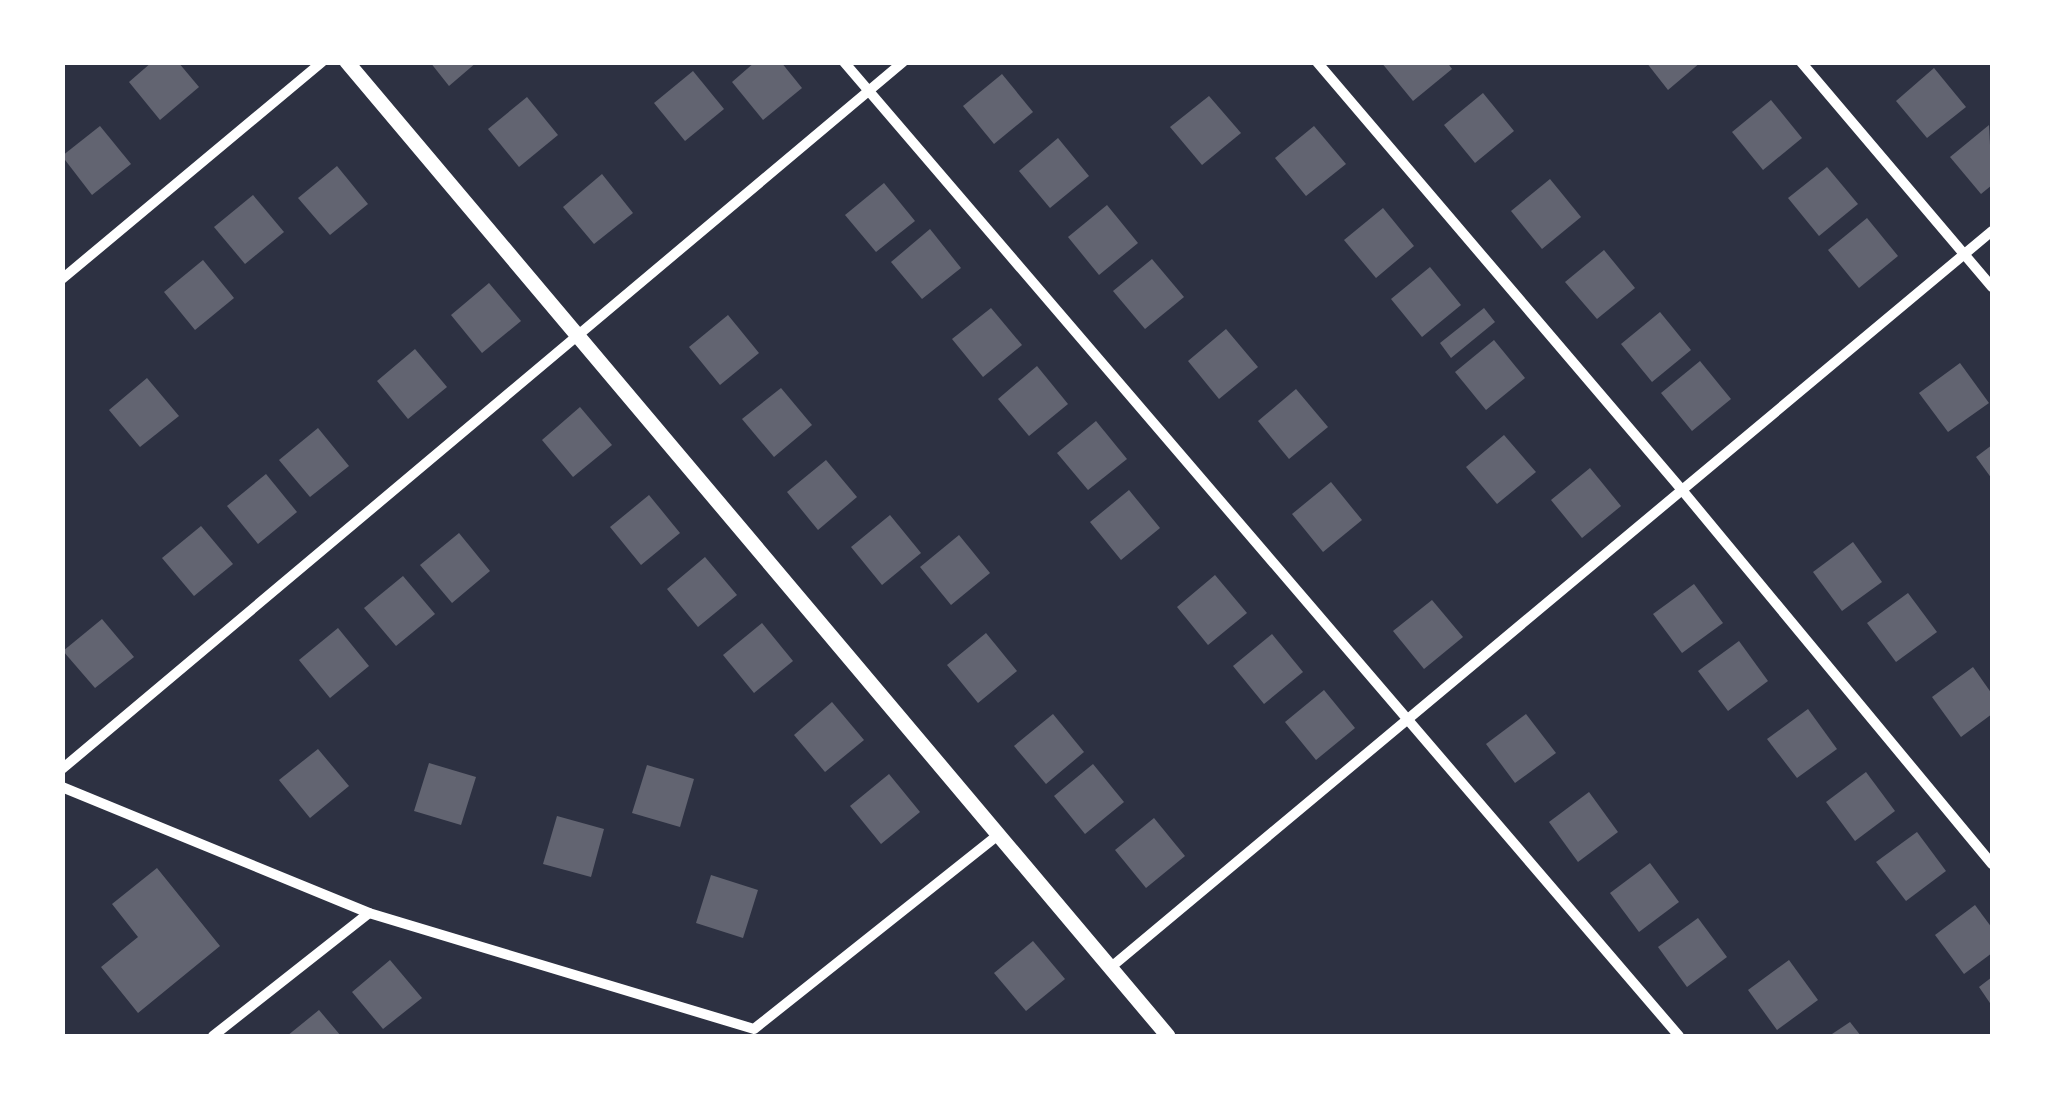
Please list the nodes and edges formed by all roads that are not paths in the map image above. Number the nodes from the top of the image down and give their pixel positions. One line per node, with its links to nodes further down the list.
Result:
1 (322, 62): 10 (street)
2 (347, 62): 12 (street)
3 (844, 62): 7 (street)
4 (903, 62): 7 (street)
5 (1318, 62): 13 (street)
6 (1801, 62): 9 (street)
7 (870, 92): 12 (street); 14 (street)
8 (1992, 230): 9 (street)
9 (1965, 254): 11 (street); 13 (street)
10 (62, 279)
11 (1992, 287)
12 (577, 335): 15 (street); 17 (street)
13 (1682, 490): 14 (street); 18 (street)
14 (1408, 718): 20 (street); 24 (street)
15 (62, 769)
16 (62, 787): 19 (street)
17 (998, 835): 20 (street); 21 (street)
18 (1992, 864)
19 (369, 913): 21 (street); 22 (street)
20 (1110, 968): 23 (street)
21 (750, 1032)
22 (213, 1036)
23 (1168, 1036)
24 (1679, 1036)

